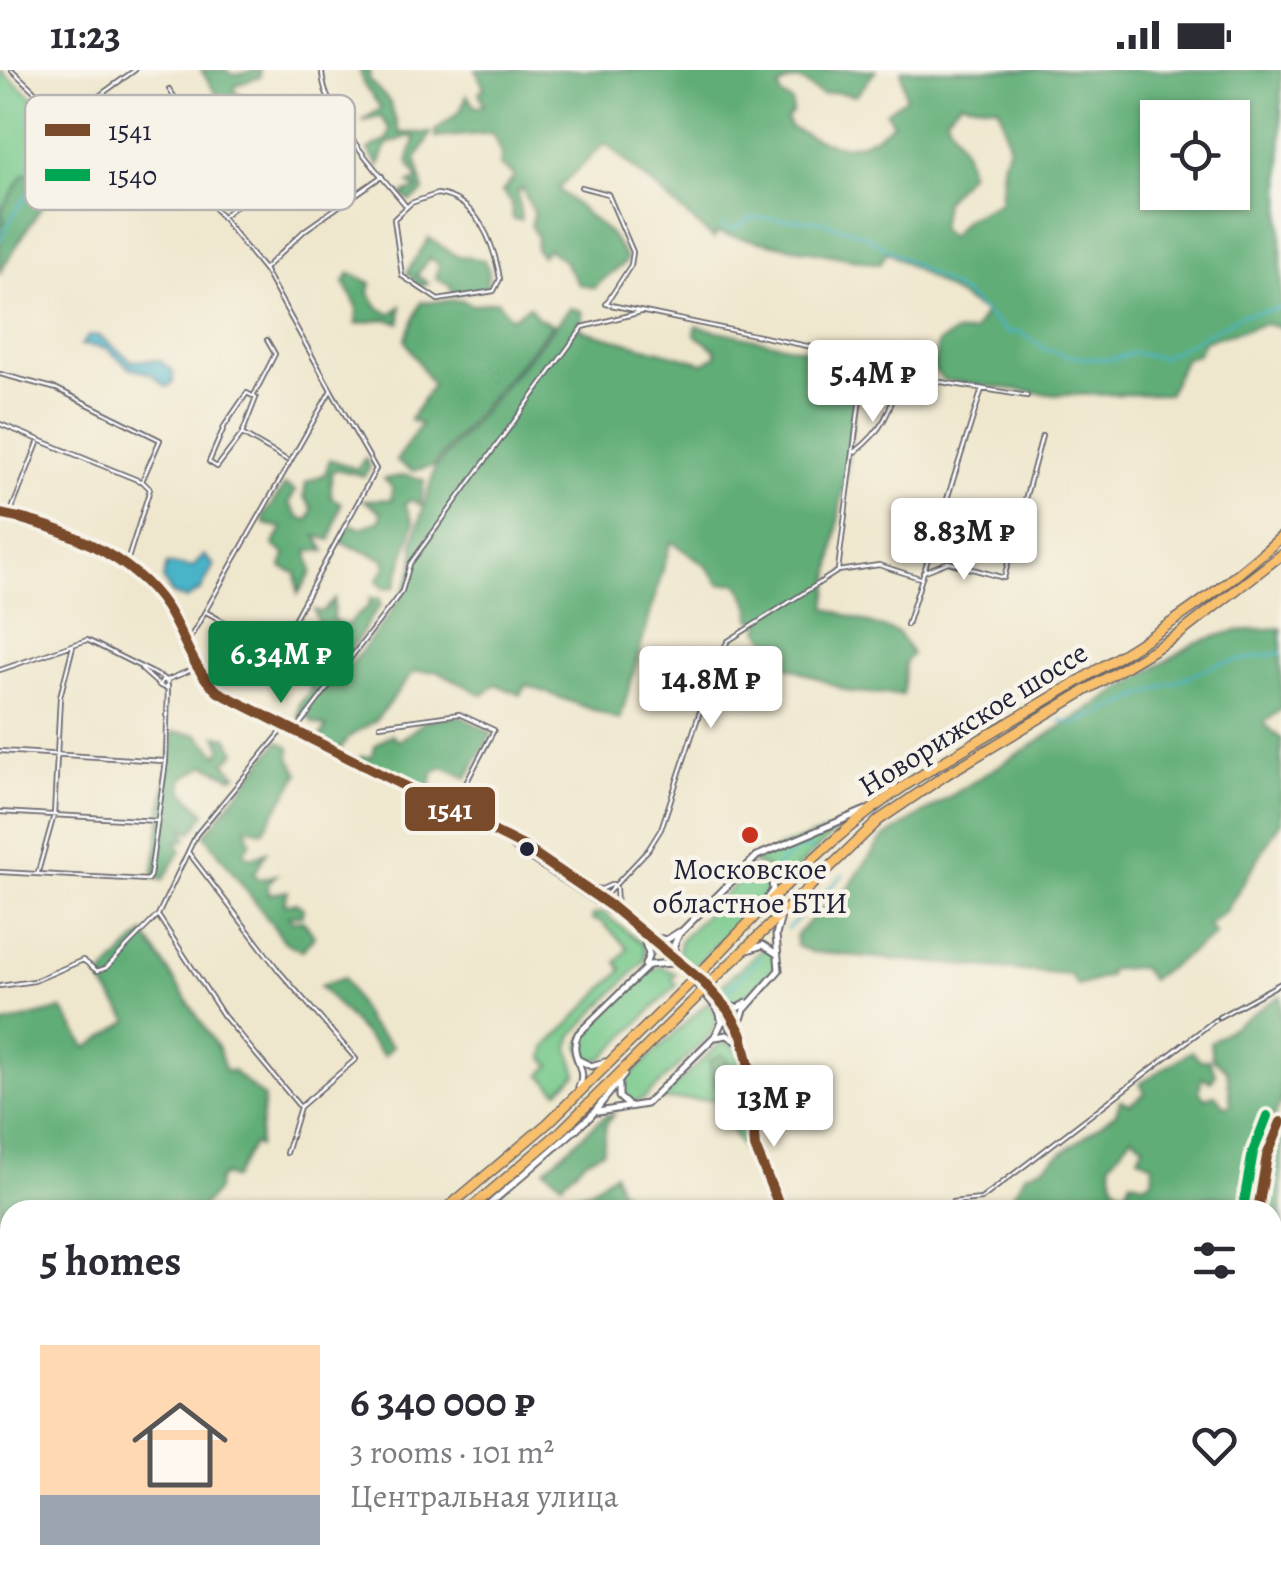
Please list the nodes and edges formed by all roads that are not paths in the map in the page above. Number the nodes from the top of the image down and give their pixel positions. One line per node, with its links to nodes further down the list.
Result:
1 (12, 70): 5 (street)
2 (135, 70): 6 (street)
3 (322, 70): 8 (street)
4 (169, 89): 7 (street)
5 (40, 95)
6 (100, 95)
7 (173, 95)
8 (327, 95)
9 (355, 139): 10 (street)
10 (382, 176): 12 (street); 13 (street)
11 (581, 186): 19 (street)
12 (355, 195)
13 (406, 206): 13 (street)
14 (216, 210): 17 (street)
15 (231, 210): 17 (street)
16 (334, 210): 18 (street)
17 (222, 217): 18 (street)
18 (264, 270): 25 (street)
19 (642, 312): 21 (street); 53 (street)
20 (267, 340): 26 (street)
21 (864, 358): 23 (street); 32 (street)
22 (0, 374): 34 (street)
23 (898, 375): 24 (street); 32 (street)
24 (982, 387): 27 (street); 40 (street)
25 (331, 390): 33 (street); 41 (street)
26 (253, 396): 29 (street); 29 (street)
27 (1027, 396)
28 (0, 424): 31 (street)
29 (242, 434): 33 (street)
30 (1042, 436): 40 (street)
31 (38, 441): 34 (street); 35 (street)
32 (854, 452): 39 (street)
33 (289, 460): 41 (street)
34 (142, 481): 38 (street)
35 (3, 514): 38 (street)
36 (1281, 537): 57 (highway, Новорижское шоссе)
37 (1281, 554): 68 (highway, Новорижское шоссе)
38 (126, 566): 44 (street)
39 (838, 571): 40 (street); 67 (street)
40 (920, 576): 42 (street)
41 (205, 611): 44 (street)
42 (906, 625)
43 (73, 646): 45 (street); 47 (street); 55 (street)
44 (185, 646): 46 (street)
45 (136, 664): 48 (street); 49 (street)
46 (196, 668): 48 (street); 52 (street)
47 (0, 670)
48 (167, 682): 49 (street); 50 (street)
49 (161, 686): 50 (street)
50 (168, 708): 56 (street)
51 (380, 726): 58 (street)
52 (284, 728): 53 (street); 63 (street)
53 (294, 733): 58 (street)
54 (0, 750): 55 (street)
55 (57, 754): 56 (street); 60 (street)
56 (166, 761): 62 (street)
57 (891, 796): 66 (street); 73 (highway, Новорижское шоссе)
58 (453, 808): 61 (street)
59 (0, 812): 60 (street)
60 (54, 814): 62 (street); 65 (street)
61 (474, 820): 69 (street); 70 (street)
62 (160, 821): 65 (street)
63 (187, 851): 71 (street); 94 (street)
64 (0, 872): 65 (street)
65 (38, 874)
66 (737, 876): 73 (street); 74 (street)
67 (619, 881): 69 (street); 70 (street); 72 (street)
68 (811, 882): 77 (street); 78 (highway, Новорижское шоссе)
69 (580, 884): 70 (street)
70 (599, 902): 72 (street); 75 (street)
71 (158, 915): 81 (street); 94 (street)
72 (624, 917): 75 (street)
73 (748, 924): 84 (highway, Новорижское шоссе, bridge)
74 (686, 927): 75 (street); 76 (street)
75 (645, 936): 76 (street); 79 (street)
76 (675, 962): 79 (street); 83 (street)
77 (780, 962): 78 (street); 82 (street)
78 (726, 966): 88 (highway, Новорижское шоссе, bridge)
79 (641, 972): 90 (street)
80 (1281, 984): 102 (street)
81 (0, 986)
82 (753, 998): 83 (street); 85 (street)
83 (718, 1002): 85 (street); 86 (street); 87 (street)
84 (638, 1035): 90 (street); 92 (highway, Новорижское шоссе)
85 (742, 1035): 89 (street)
86 (710, 1042): 87 (street); 93 (street)
87 (742, 1045): 89 (street)
88 (642, 1053): 91 (street); 99 (highway, Новорижское шоссе)
89 (747, 1056): 101 (street)
90 (576, 1058): 92 (street)
91 (619, 1082): 93 (street); 95 (street)
92 (569, 1102): 98 (highway, Новорижское шоссе)
93 (646, 1104): 95 (street)
94 (300, 1107): 97 (street)
95 (591, 1116): 100 (street)
96 (1281, 1122): 103 (main road)
97 (286, 1152)
98 (456, 1200)
99 (480, 1200)
100 (494, 1200)
101 (776, 1200)
102 (981, 1200)
103 (1259, 1200)

